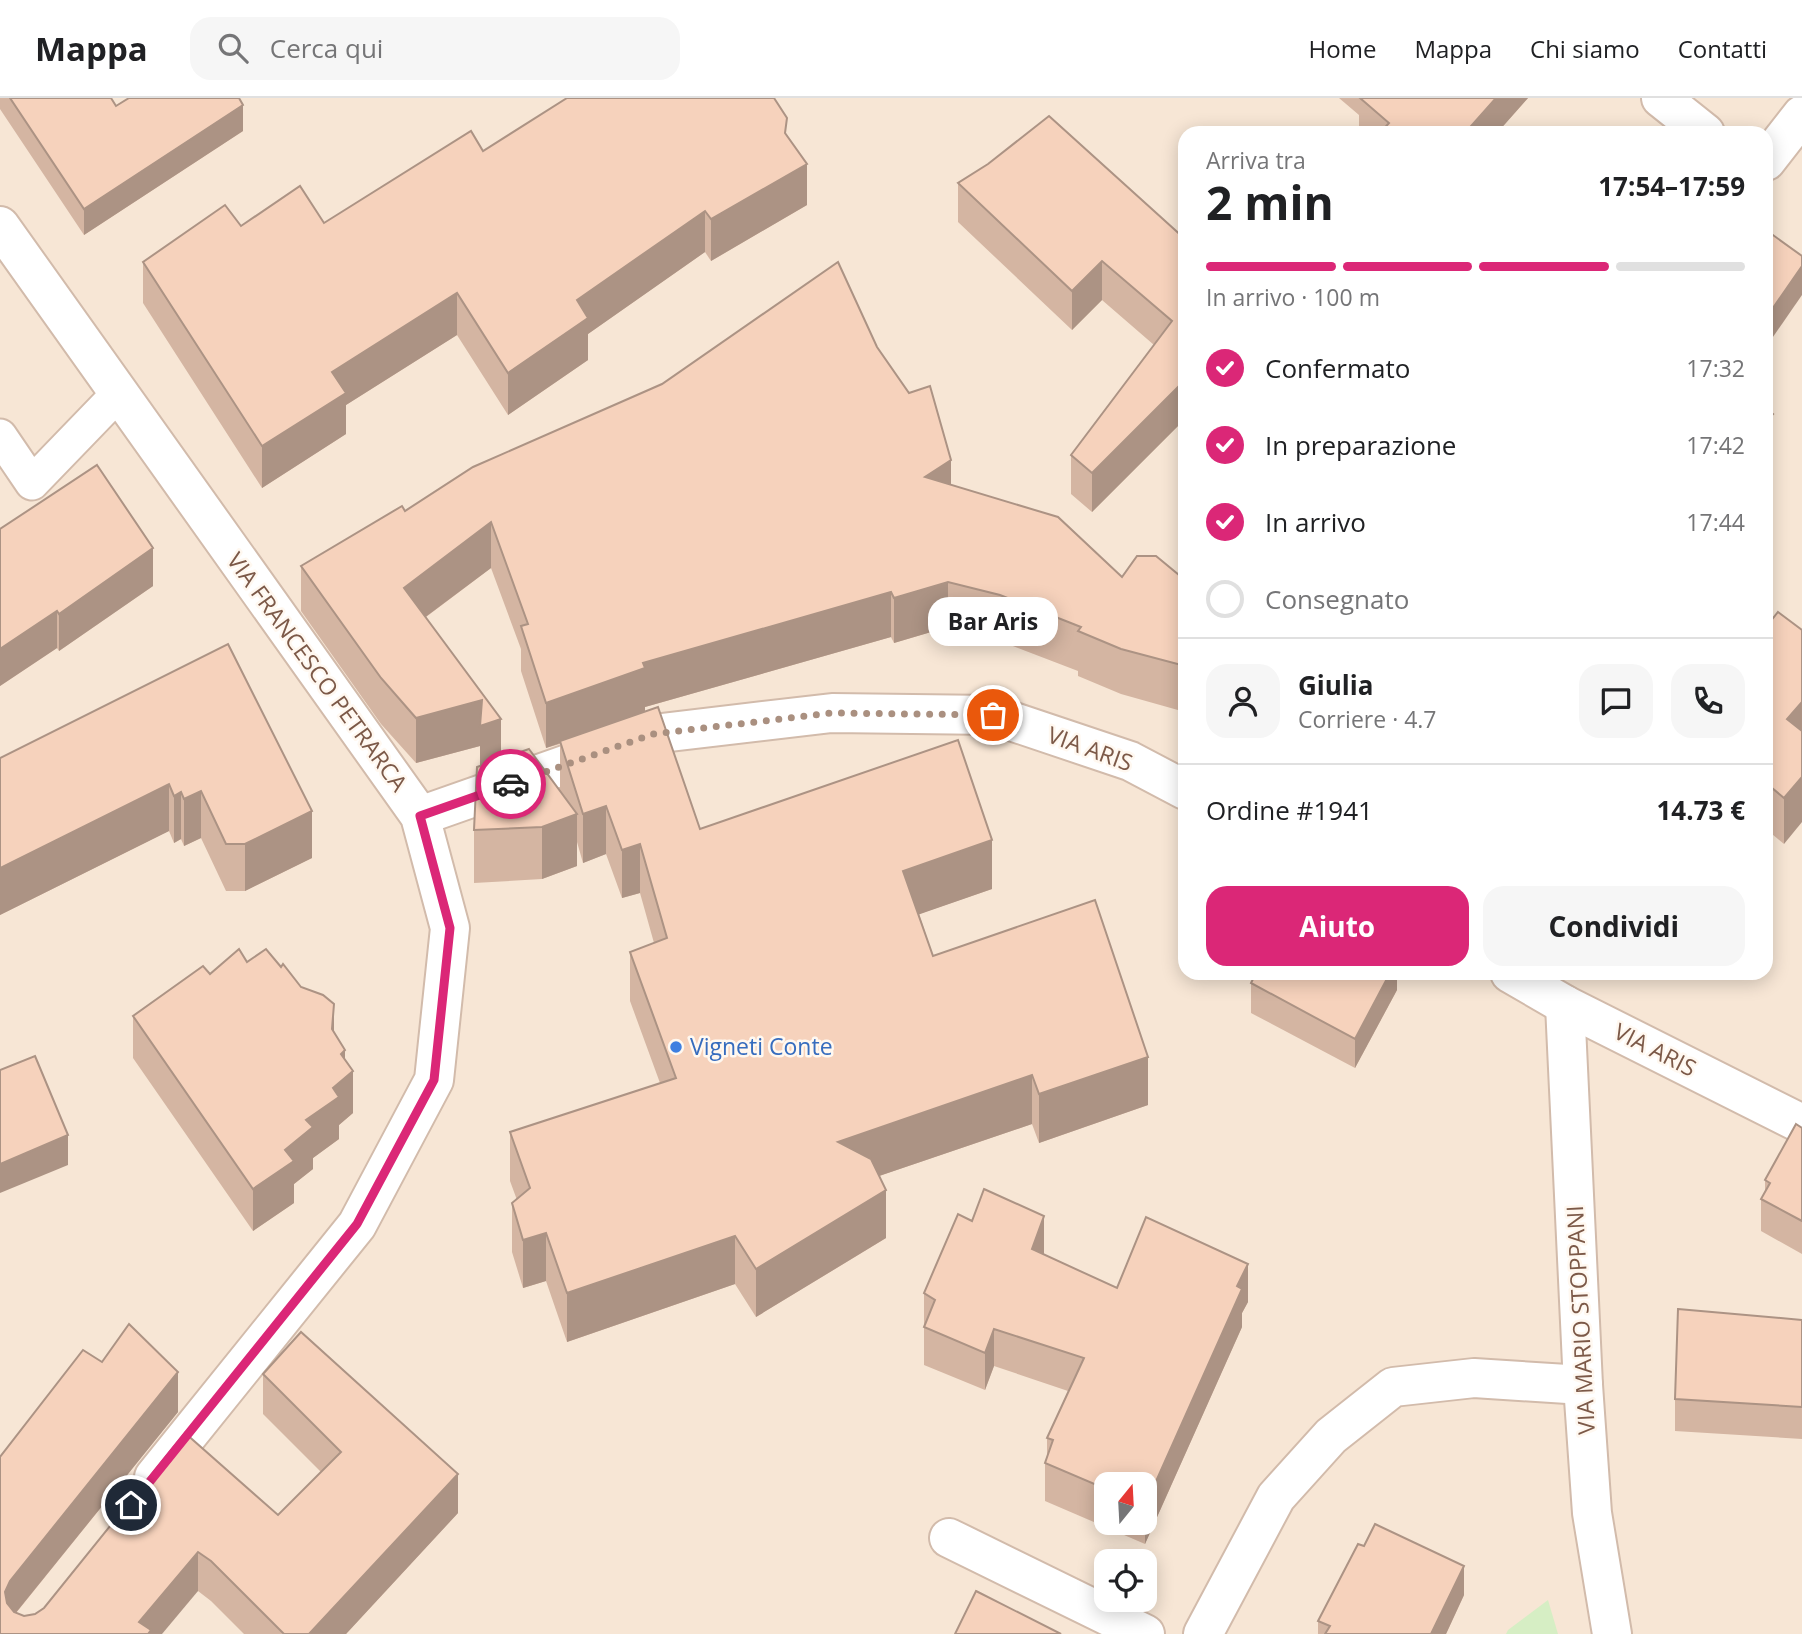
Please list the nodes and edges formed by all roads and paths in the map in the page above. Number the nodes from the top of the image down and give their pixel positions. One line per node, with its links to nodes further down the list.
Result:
1 (1661, 98): 3 (street)
2 (1802, 115): 4 (street)
3 (1696, 126)
4 (1773, 152)
5 (0, 226): 6 (street, VIA FRANCESCO PETRARCA)
6 (118, 394): 7 (lane); 9 (street, VIA FRANCESCO PETRARCA)
7 (0, 436)
8 (1178, 786): 9 (street, VIA ARIS)
9 (420, 816): 14 (street, VIA FRANCESCO PETRARCA)
10 (1522, 980): 11 (street, VIA ARIS)
11 (1565, 1004): 12 (street, VIA ARIS); 13 (street, VIA MARIO STOPPANI)
12 (1802, 1124)
13 (1583, 1385): 17 (street); 18 (street, VIA MARIO STOPPANI)
14 (131, 1505)
15 (949, 1538): 16 (street)
16 (1145, 1634)
17 (1203, 1634)
18 (1612, 1634)

